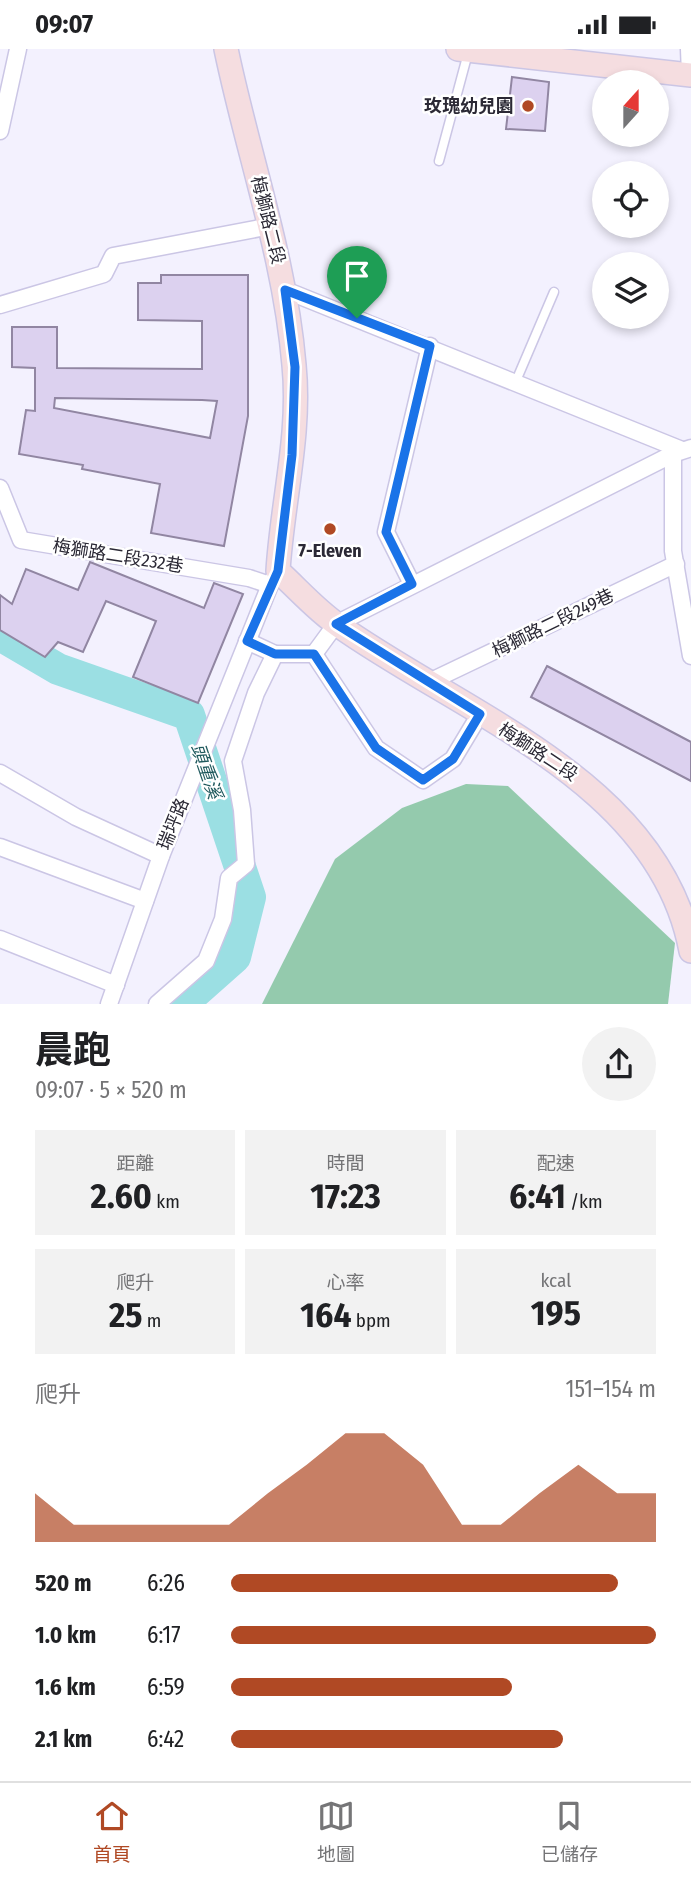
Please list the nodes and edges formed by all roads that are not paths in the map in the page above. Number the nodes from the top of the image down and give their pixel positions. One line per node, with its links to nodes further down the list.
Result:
1 (18, 49): 6 (street)
2 (226, 49): 8 (street, 梅獅路二段)
3 (689, 49): 5 (street)
4 (463, 50): 5 (street); 7 (lane)
5 (690, 75)
6 (0, 131)
7 (439, 161)
8 (271, 226): 9 (street, 梅獅路二段); 11 (street)
9 (285, 290): 12 (street); 19 (street, 梅獅路二段)
10 (554, 292): 13 (lane)
11 (0, 305)
12 (430, 346): 13 (street); 20 (street)
13 (516, 381): 14 (street)
14 (682, 451): 16 (street); 20 (street)
15 (0, 488): 19 (street, 梅獅路二段232巷)
16 (674, 519): 17 (street); 18 (street)
17 (691, 519)
18 (676, 564): 21 (street); 27 (street, 梅獅路二段249巷)
19 (274, 578): 22 (street, 梅獅路二段); 23 (street, 瑞坪路)
20 (412, 584): 22 (street)
21 (688, 622): 26 (street)
22 (336, 624): 25 (street); 27 (street, 梅獅路二段)
23 (247, 641): 24 (street); 31 (street, 瑞坪路)
24 (275, 654): 25 (street); 37 (street)
25 (314, 654): 28 (street)
26 (691, 656)
27 (429, 683): 28 (street, 梅獅路二段)
28 (480, 714): 34 (street, 梅獅路二段)
29 (0, 773): 31 (street)
30 (0, 847): 32 (street)
31 (161, 856): 32 (street, 瑞坪路)
32 (145, 901): 35 (street, 瑞坪路)
33 (0, 939): 35 (street)
34 (691, 951)
35 (116, 985): 36 (street, 瑞坪路)
36 (109, 1004)
37 (157, 1004)

